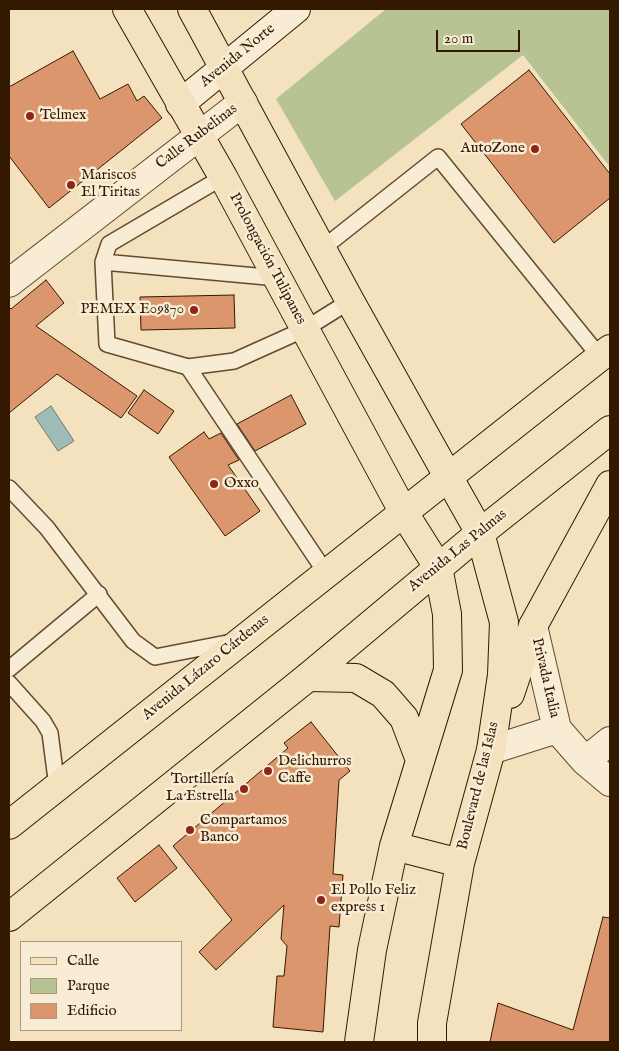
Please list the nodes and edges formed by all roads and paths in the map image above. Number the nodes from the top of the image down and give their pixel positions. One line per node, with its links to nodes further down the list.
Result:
1 (127, 9): 6 (main road, Prolongación Tulipanes)
2 (192, 9): 4 (main road)
3 (296, 9): 4 (street, Avenida Norte)
4 (224, 67): 5 (main road); 6 (street, Avenida Norte)
5 (243, 102): 7 (street, Calle Rubelinas); 9 (main road)
6 (180, 104): 7 (main road, Prolongación Tulipanes)
7 (199, 135): 8 (main road, Prolongación Tulipanes); 12 (street, Calle Rubelinas)
8 (222, 177): 10 (lane); 11 (main road, Prolongación Tulipanes)
9 (323, 248): 13 (main road); 15 (lane)
10 (103, 262): 11 (lane); 16 (lane)
11 (278, 278): 14 (main road, Prolongación Tulipanes)
12 (9, 283)
13 (350, 301): 14 (lane); 18 (main road)
14 (305, 329): 16 (lane); 21 (main road, Prolongación Tulipanes)
15 (605, 353): 18 (main road)
16 (188, 368): 24 (lane)
17 (610, 430): 22 (main road, Avenida Las Palmas)
18 (449, 478): 21 (main road); 22 (main road, Boulevard de las Islas)
19 (610, 485): 26 (main road)
20 (9, 488): 25 (lane)
21 (404, 513): 23 (main road, Prolongación Tulipanes); 24 (main road, Avenida Lázaro Cárdenas)
22 (480, 533): 23 (main road, Avenida Las Palmas); 33 (main road, Boulevard de las Islas)
23 (438, 567): 29 (main road, Avenida Las Palmas); 34 (main road)
24 (326, 573): 27 (main road, Avenida Lázaro Cárdenas)
25 (99, 594): 27 (lane); 28 (lane)
26 (533, 626): 31 (street, Privada Italia); 33 (main road)
27 (239, 641): 37 (main road, Avenida Lázaro Cárdenas)
28 (9, 669)
29 (308, 676): 34 (main road); 41 (main road)
30 (9, 683): 37 (lane)
31 (558, 729): 33 (street, Privada Italia); 35 (street, Privada Italia)
32 (610, 741): 35 (street)
33 (491, 750): 40 (main road, Boulevard de las Islas)
34 (420, 760): 39 (main road)
35 (585, 762): 36 (street, Privada Italia)
36 (610, 782)
37 (57, 787): 38 (main road, Avenida Lázaro Cárdenas)
38 (9, 825)
39 (394, 846): 40 (main road); 42 (main road)
40 (460, 863): 43 (main road, Boulevard de las Islas)
41 (9, 917)
42 (359, 1042)
43 (432, 1042)

